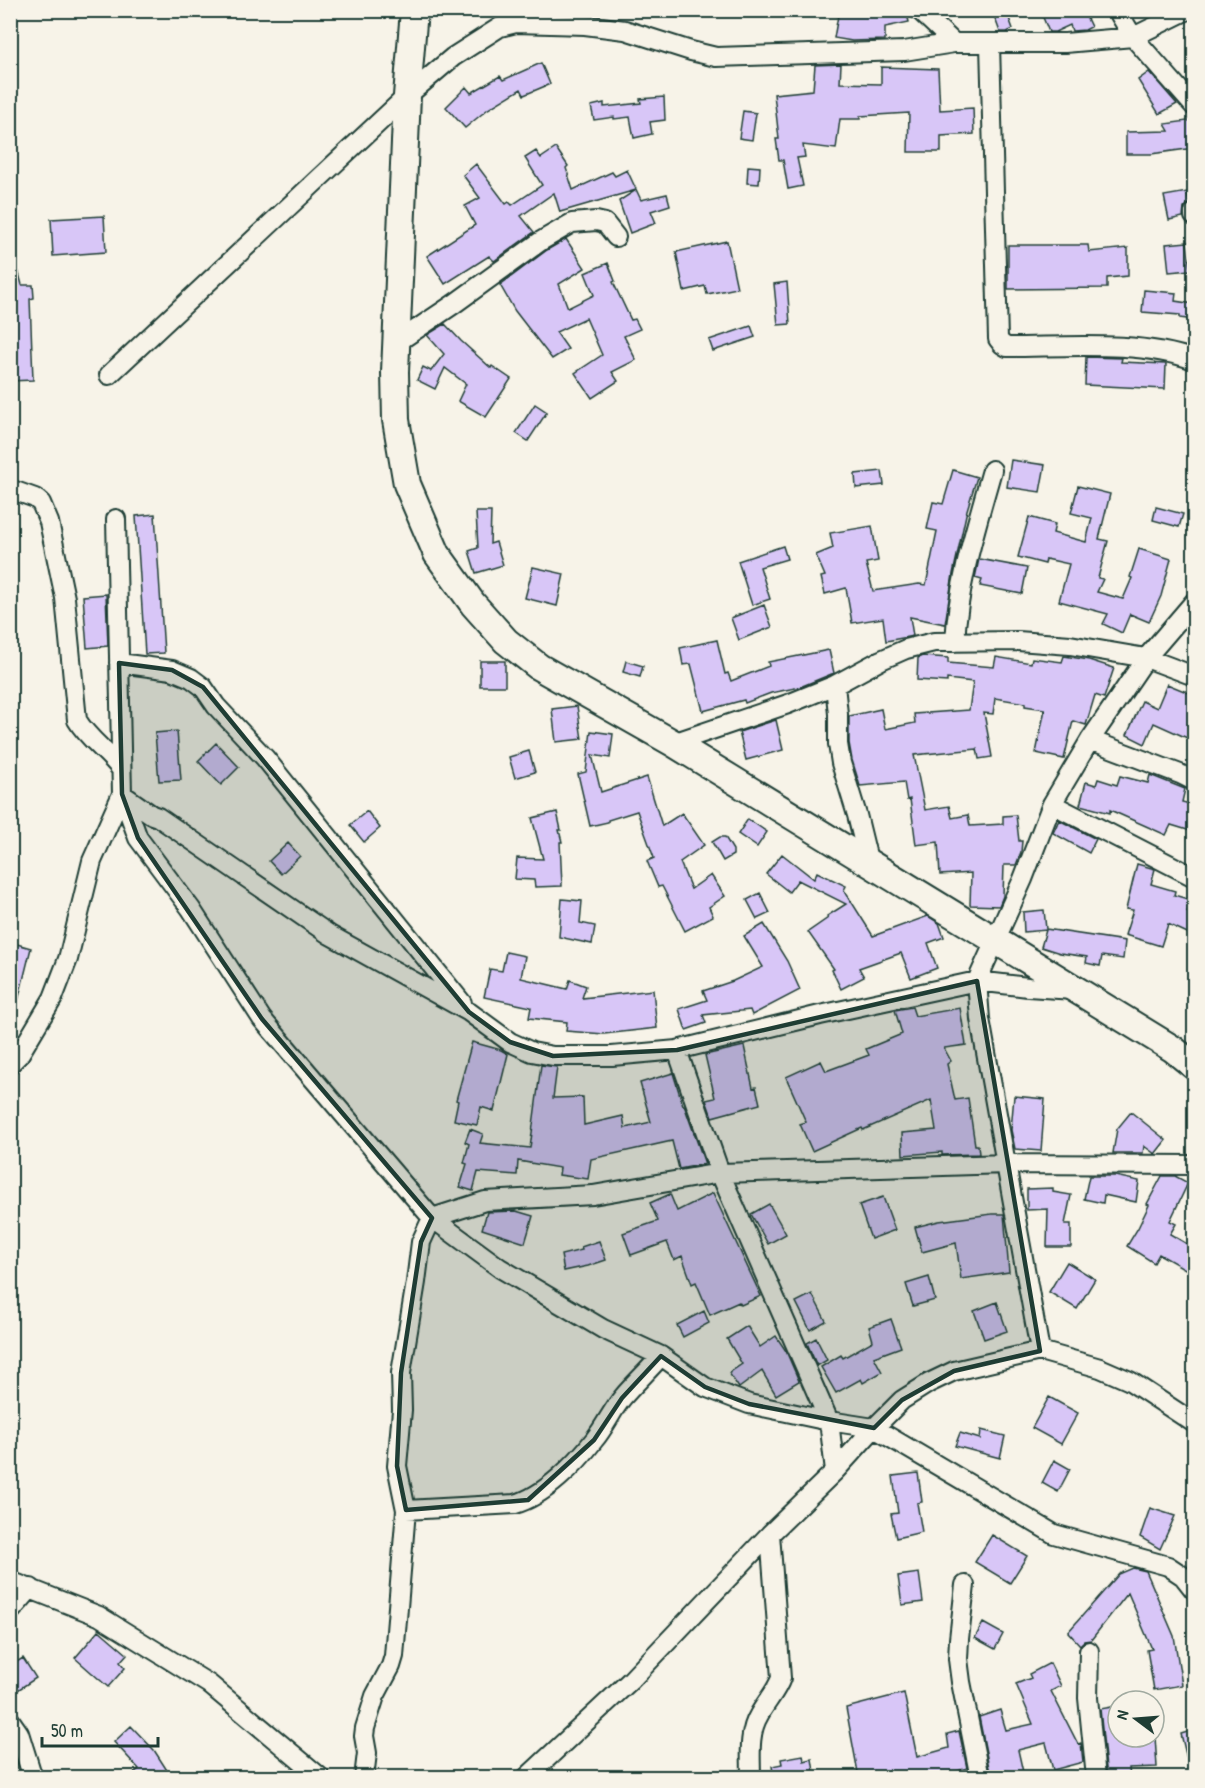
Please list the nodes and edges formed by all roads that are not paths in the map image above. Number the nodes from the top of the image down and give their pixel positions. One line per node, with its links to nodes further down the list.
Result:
1 (414, 10): 8 (main road)
2 (919, 10): 6 (street)
3 (1117, 10): 5 (street)
4 (1188, 10): 5 (street)
5 (1133, 37): 7 (street); 9 (street)
6 (954, 43): 7 (street); 8 (street)
7 (990, 44): 12 (street)
8 (407, 96): 11 (main road); 13 (street)
9 (1194, 106)
10 (616, 237): 11 (street)
11 (396, 343): 24 (main road)
12 (1194, 360)
13 (109, 375)
14 (992, 470): 18 (street)
15 (10, 489): 25 (street)
16 (116, 519): 20 (street)
17 (1194, 602): 19 (street)
18 (955, 642): 19 (street); 22 (street)
19 (1146, 658): 21 (street); 23 (street)
20 (119, 663): 25 (street); 34 (street)
21 (1194, 676)
22 (835, 685): 24 (street); 29 (street)
23 (1090, 740): 26 (street); 28 (street)
24 (673, 743): 29 (main road)
25 (120, 768): 27 (street)
26 (1194, 781)
27 (122, 794): 34 (street); 36 (street); 41 (street)
28 (1052, 804): 30 (street); 31 (street)
29 (868, 864): 31 (main road)
30 (1194, 877)
31 (995, 940): 32 (street); 33 (main road)
32 (977, 981): 33 (street); 35 (street); 38 (street)
33 (1076, 990): 37 (main road)
34 (469, 1012): 35 (street)
35 (677, 1050): 40 (street)
36 (10, 1064)
37 (1194, 1066)
38 (1006, 1164): 39 (street); 40 (street); 42 (street)
39 (1194, 1165)
40 (720, 1173): 41 (street); 44 (street)
41 (432, 1218): 43 (street); 48 (street)
42 (1040, 1351): 45 (street); 46 (street)
43 (662, 1356): 44 (street); 48 (street)
44 (829, 1421): 46 (street); 47 (street)
45 (1194, 1423)
46 (874, 1428): 47 (street); 53 (street)
47 (835, 1471): 49 (street)
48 (406, 1510): 59 (street)
49 (770, 1534): 60 (street); 61 (street)
50 (10, 1581): 52 (street)
51 (965, 1585): 62 (street)
52 (31, 1588): 54 (street); 58 (street)
53 (1194, 1590)
54 (10, 1612)
55 (1089, 1651): 63 (street)
56 (10, 1720): 57 (street)
57 (33, 1778)
58 (321, 1778)
59 (364, 1778)
60 (526, 1778)
61 (751, 1778)
62 (980, 1778)
63 (1096, 1778)

